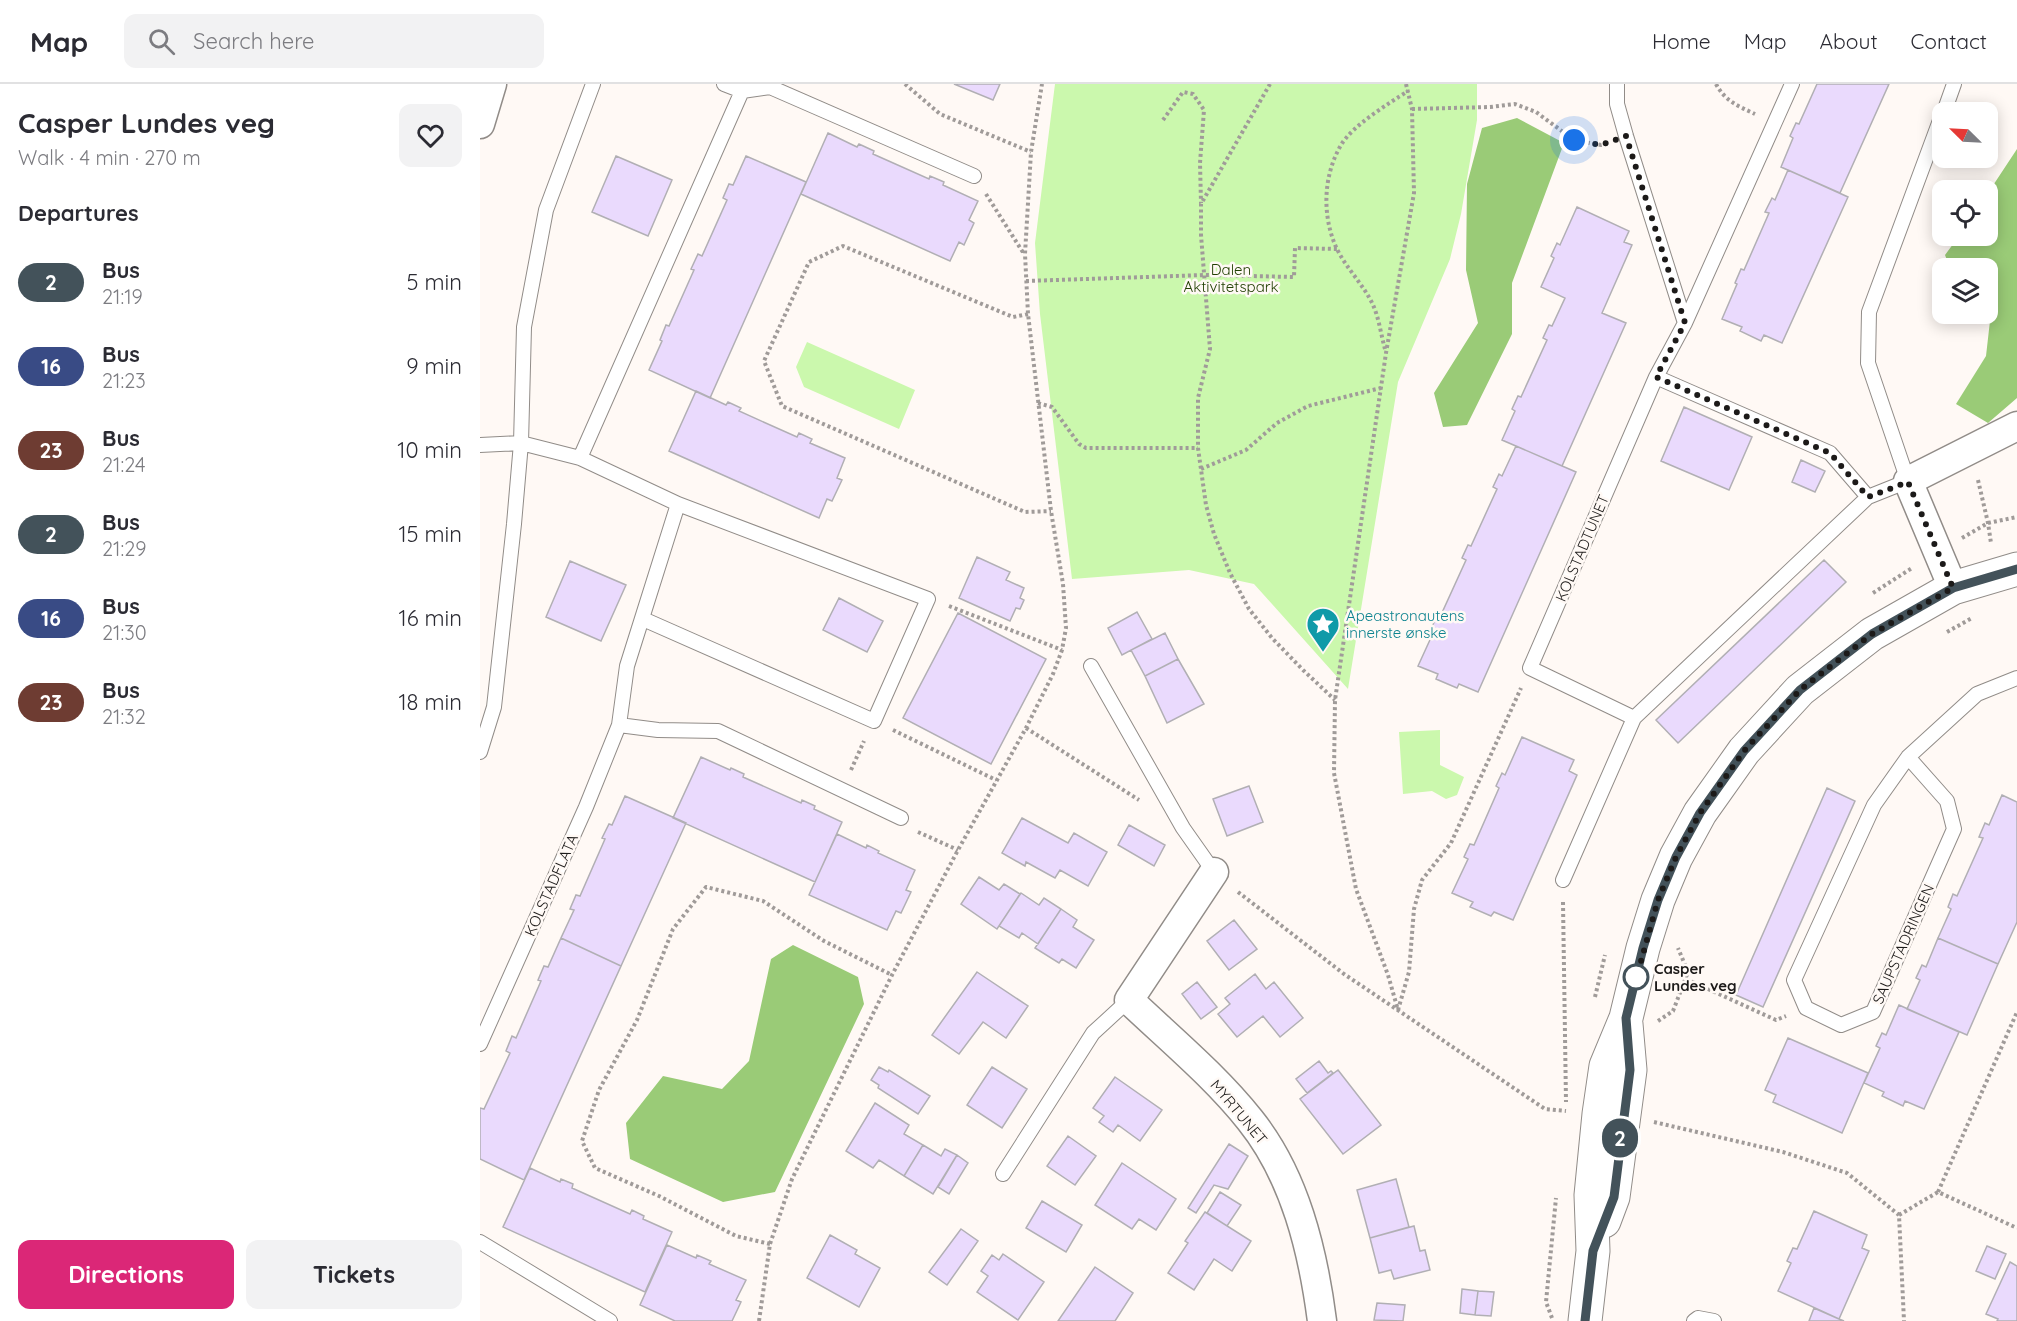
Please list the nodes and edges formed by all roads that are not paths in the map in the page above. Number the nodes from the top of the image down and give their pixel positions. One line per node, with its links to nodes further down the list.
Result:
1 (492, 84): 9 (street)
2 (593, 84): 15 (lane)
3 (724, 84): 7 (lane)
4 (1617, 84): 12 (lane)
5 (1792, 84): 12 (lane, KOLSTADTUNET)
6 (1954, 84): 8 (lane)
7 (742, 91): 11 (lane); 17 (lane)
8 (1947, 102)
9 (480, 124)
10 (1932, 143): 18 (lane)
11 (974, 176)
12 (1685, 323): 13 (lane, KOLSTADTUNET)
13 (1656, 377): 19 (lane); 26 (lane, KOLSTADTUNET)
14 (2017, 426): 18 (street)
15 (521, 443): 16 (lane); 17 (lane); 28 (lane)
16 (480, 445)
17 (580, 458): 20 (lane)
18 (1908, 482): 19 (lane); 22 (street)
19 (1868, 497): 26 (lane)
20 (678, 504): 23 (lane, KOLSTADFLATA); 23 (lane)
21 (2006, 572): 22 (street)
22 (1953, 588): 39 (street)
23 (643, 619): 27 (lane, KOLSTADFLATA)
24 (1091, 666): 31 (lane)
25 (2017, 678): 29 (lane)
26 (1634, 718): 32 (lane)
27 (620, 725): 30 (lane); 34 (lane, KOLSTADFLATA)
28 (480, 752)
29 (1908, 757): 29 (lane, SAUPSTADRINGEN)
30 (902, 818)
31 (1214, 872): 33 (street)
32 (1563, 880)
33 (1129, 1000): 35 (lane); 38 (street, MYRTUNET)
34 (480, 1044)
35 (1003, 1174)
36 (480, 1242): 37 (lane)
37 (610, 1321)
38 (1322, 1321)
39 (1585, 1321)
40 (1694, 1321): 41 (lane)
41 (1714, 1321)

